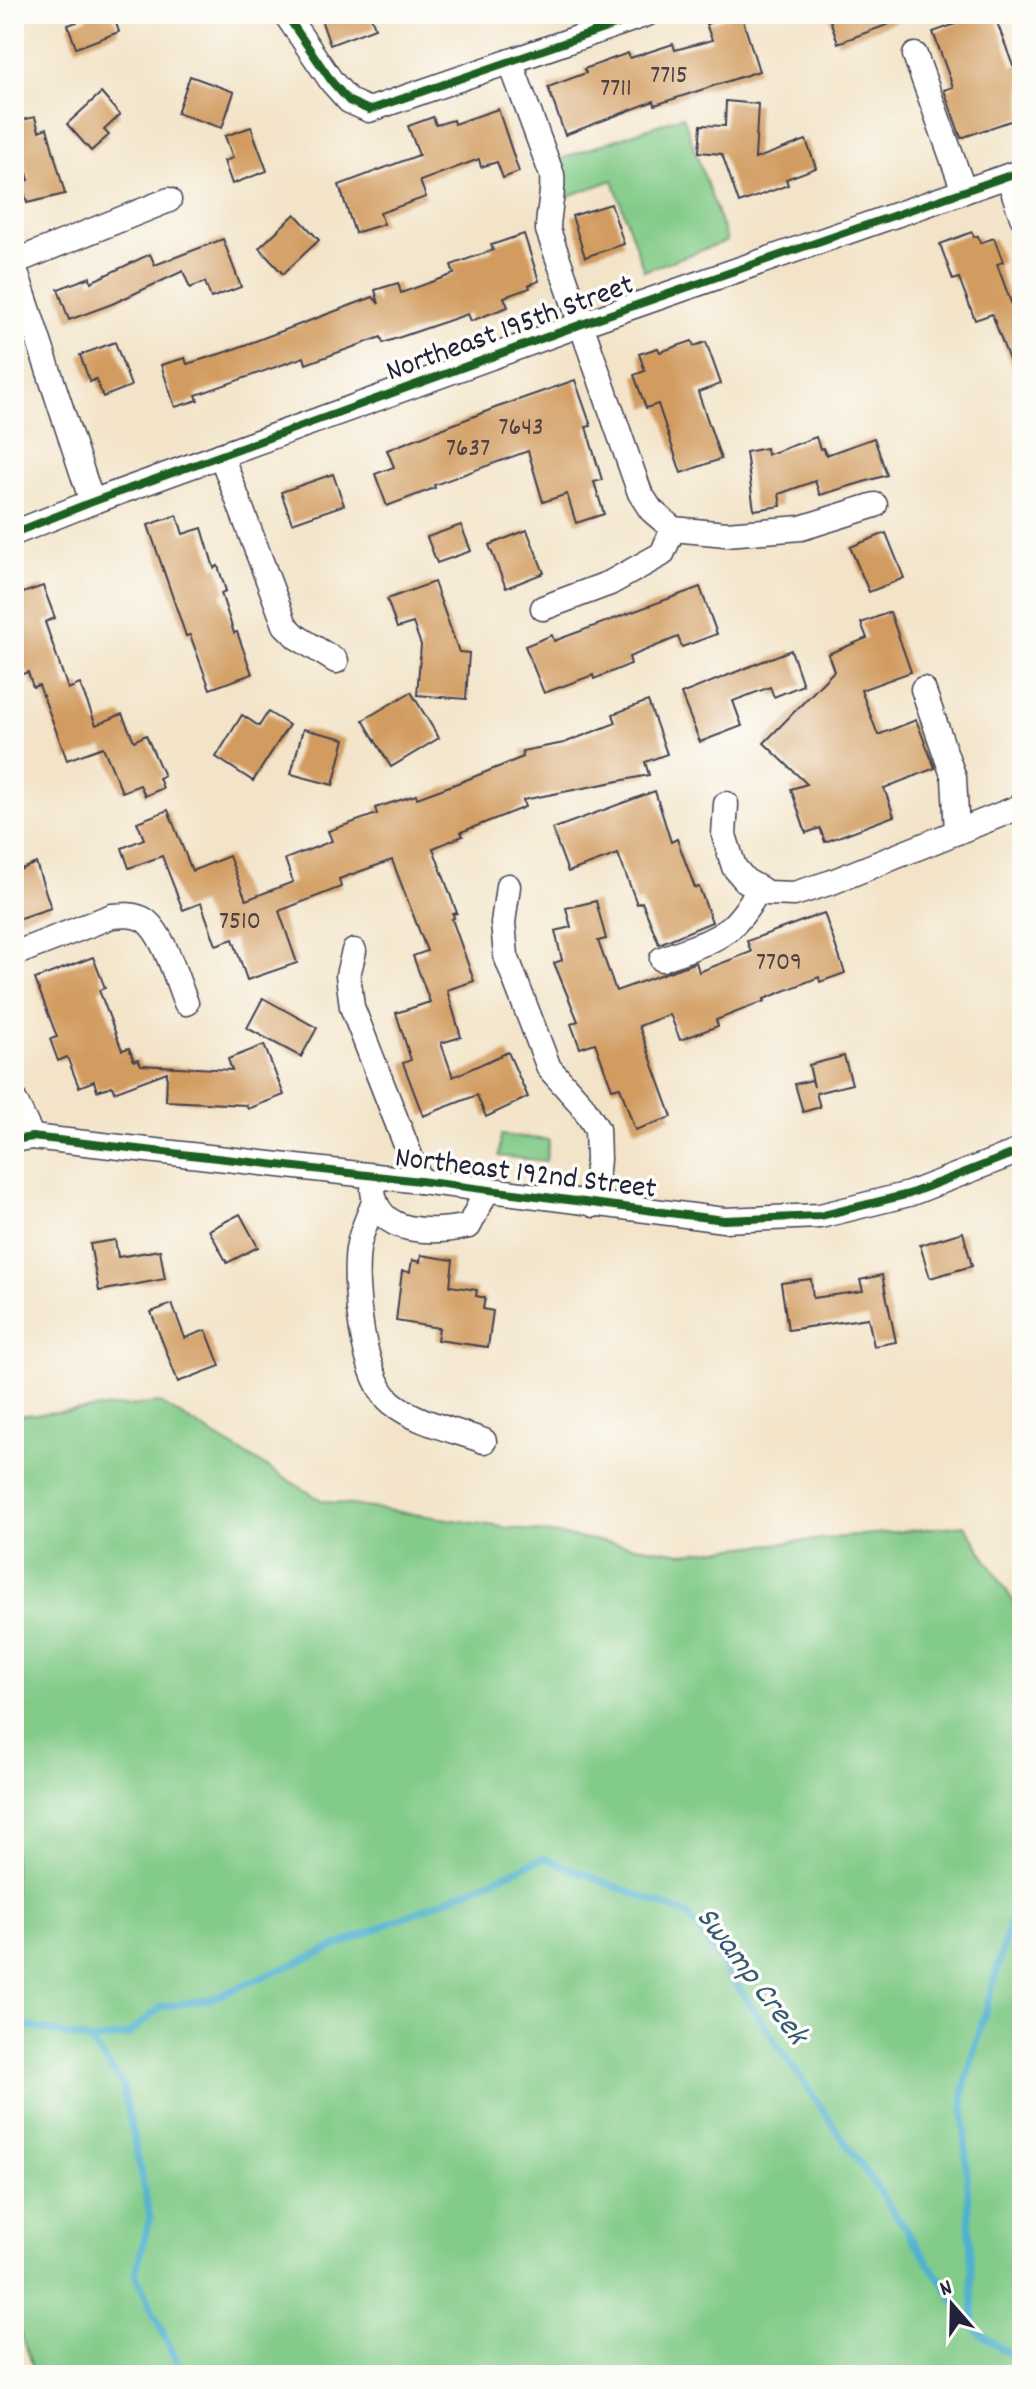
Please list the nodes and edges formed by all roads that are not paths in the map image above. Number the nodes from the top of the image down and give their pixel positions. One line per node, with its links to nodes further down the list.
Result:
1 (647, 14): 4 (street)
2 (287, 16): 4 (street)
3 (915, 55): 6 (street)
4 (510, 61): 10 (street)
5 (1015, 174): 6 (street, Northeast 195th Street); 8 (street)
6 (964, 191): 10 (street, Northeast 195th Street)
7 (169, 200): 9 (street)
8 (1022, 217)
9 (14, 264): 12 (street)
10 (582, 324): 11 (street, Northeast 195th Street); 14 (street)
11 (221, 455): 12 (street, Northeast 195th Street); 17 (street)
12 (92, 502): 15 (street, Northeast 195th Street)
13 (875, 505): 14 (street)
14 (673, 529): 16 (street)
15 (14, 533)
16 (543, 608)
17 (336, 661)
18 (923, 689): 21 (street)
19 (726, 804): 23 (street)
20 (1022, 806): 21 (street)
21 (957, 832): 23 (street)
22 (508, 886): 35 (street)
23 (759, 888): 26 (street)
24 (354, 951): 32 (street)
25 (14, 954): 27 (street)
26 (662, 959)
27 (186, 1003)
28 (14, 1099): 29 (street)
29 (23, 1138): 31 (street, Northeast 192nd Street)
30 (1022, 1150): 35 (street, Northeast 192nd Street)
31 (372, 1176): 32 (street, Northeast 192nd Street); 34 (street)
32 (420, 1181): 33 (street, Northeast 192nd Street)
33 (487, 1190): 34 (street); 35 (street, Northeast 192nd Street)
34 (374, 1202): 36 (street)
35 (594, 1205)
36 (484, 1441)

